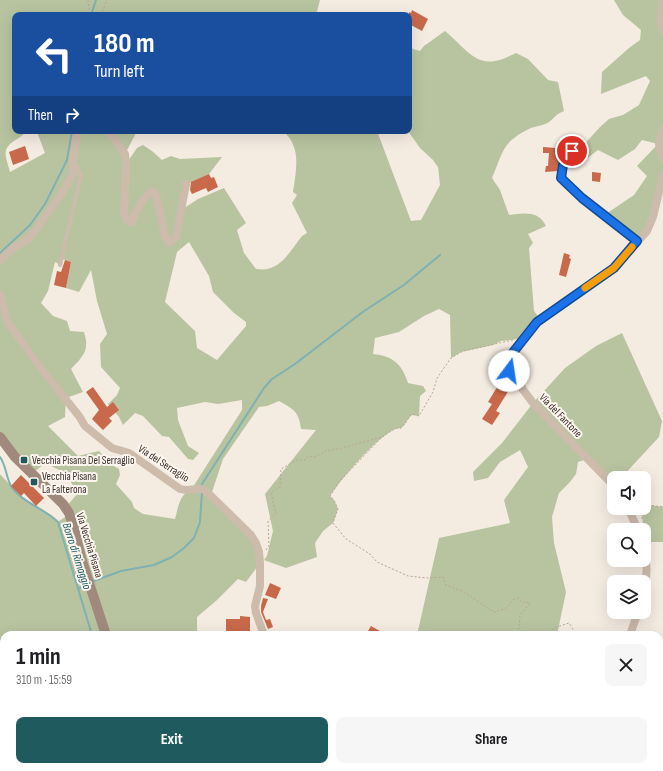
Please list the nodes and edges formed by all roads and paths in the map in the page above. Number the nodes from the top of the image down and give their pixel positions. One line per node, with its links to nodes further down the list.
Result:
1 (88, 0): 4 (path)
2 (107, 0): 5 (path)
3 (663, 1): 6 (street)
4 (90, 12)
5 (101, 12)
6 (663, 30)
7 (663, 130): 11 (street)
8 (77, 134): 12 (street)
9 (111, 134): 14 (street)
10 (572, 151): 15 (lane)
11 (663, 159)
12 (74, 166): 16 (street); 17 (lane)
13 (663, 175): 15 (street, Via del Fantone)
14 (186, 184)
15 (637, 241): 19 (street, Via del Fantone)
16 (0, 260)
17 (60, 265)
18 (0, 294): 25 (street, Via del Serraglio)
19 (522, 340): 21 (path); 22 (street, Via del Fantone)
20 (0, 437): 27 (main road, Via Vecchia Pisana)
21 (382, 437): 25 (path); 29 (path)
22 (607, 479)
23 (663, 506): 24 (path)
24 (641, 523)
25 (259, 552): 28 (street, Via del Serraglio)
26 (636, 619): 32 (street)
27 (105, 631)
28 (263, 631)
29 (517, 631)
30 (551, 631): 31 (path)
31 (574, 631)
32 (631, 631)

